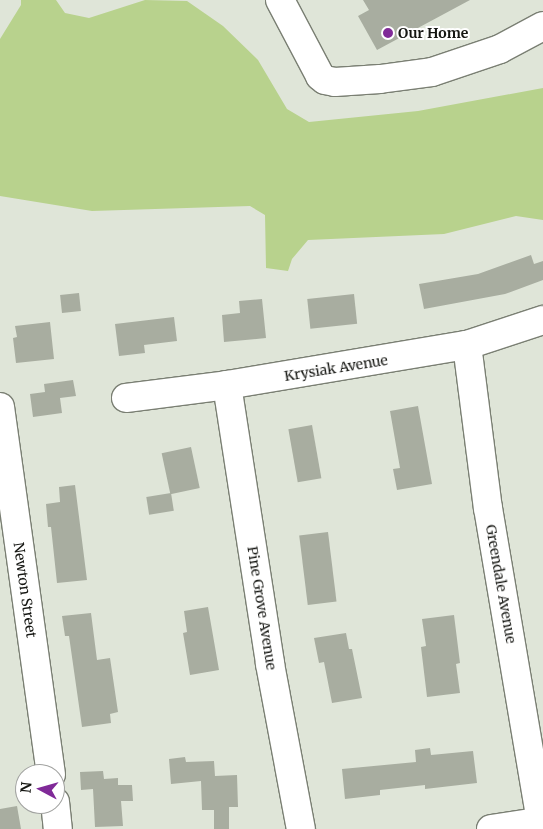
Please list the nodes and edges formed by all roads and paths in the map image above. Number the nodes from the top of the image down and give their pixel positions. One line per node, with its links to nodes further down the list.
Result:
1 (280, 0): 2 (street)
2 (543, 26)
3 (543, 320): 4 (street, Krysiak Avenue)
4 (467, 345): 5 (street, Krysiak Avenue); 10 (street, Greendale Avenue)
5 (227, 386): 6 (street, Krysiak Avenue); 12 (street, Pine Grove Avenue)
6 (126, 398)
7 (0, 407): 8 (street, Newton Street)
8 (50, 764)
9 (56, 814): 11 (street)
10 (542, 821): 13 (street)
11 (58, 829)
12 (301, 829)
13 (491, 829)

